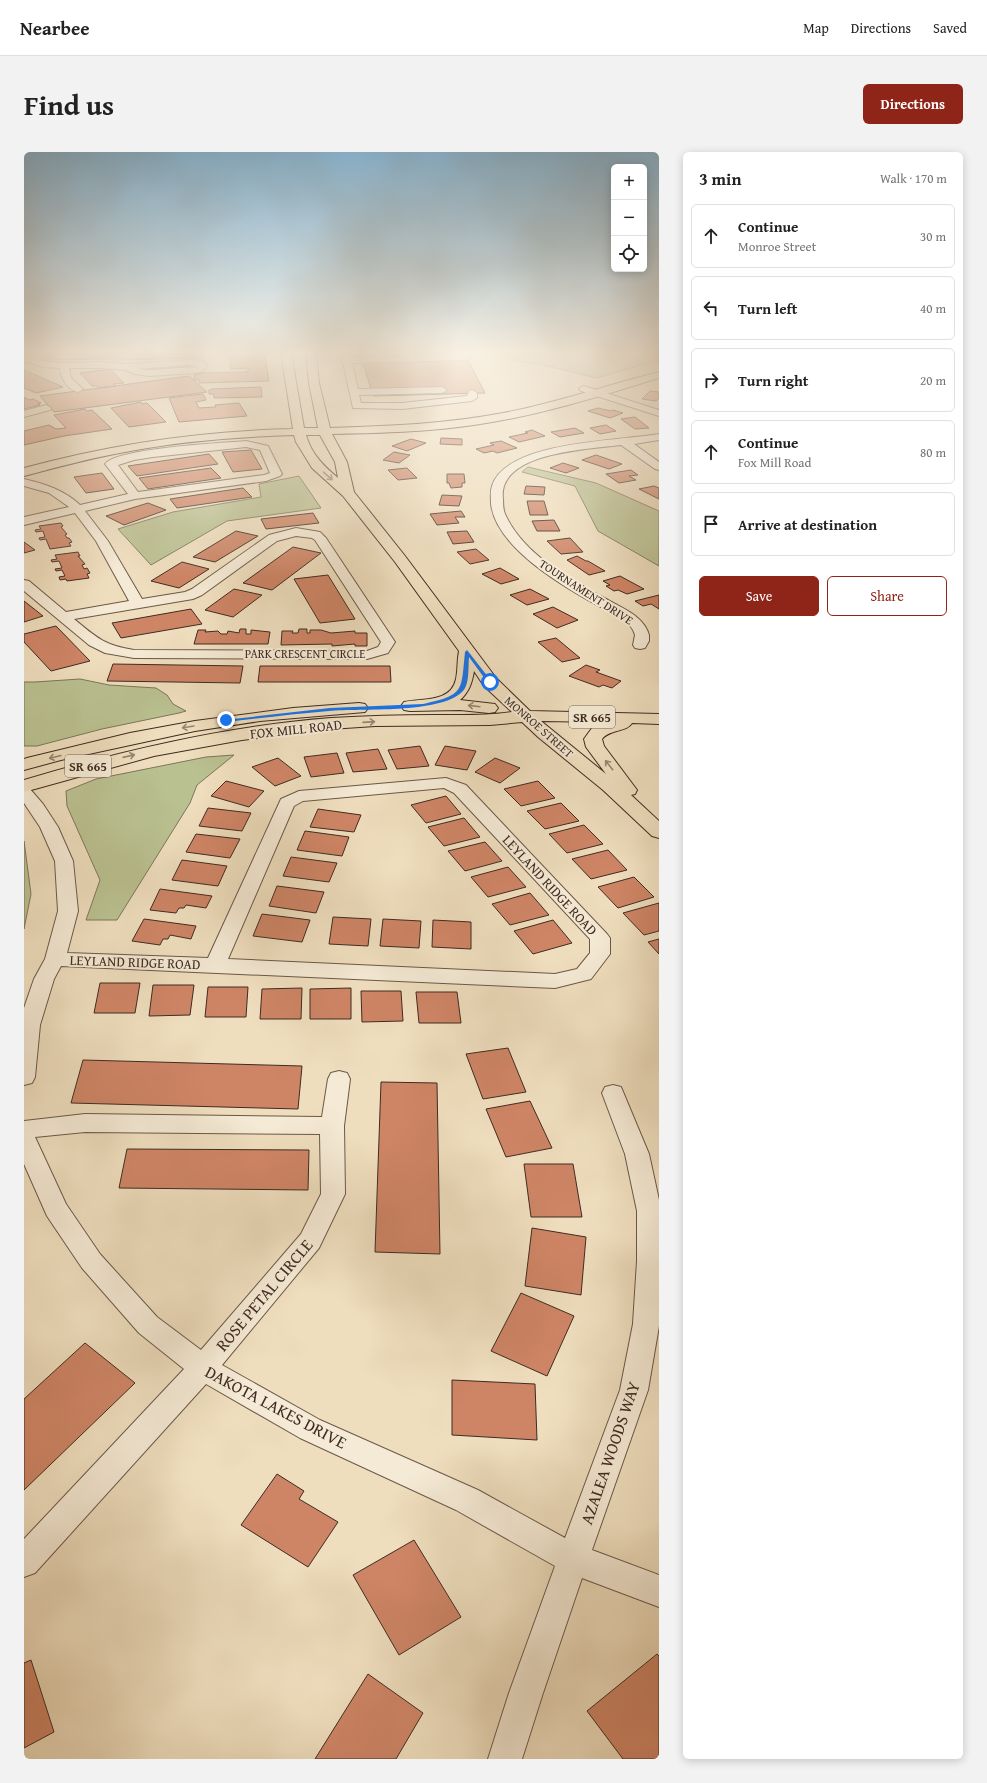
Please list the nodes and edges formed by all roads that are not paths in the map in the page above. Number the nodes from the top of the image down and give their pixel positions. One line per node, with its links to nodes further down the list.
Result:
1 (324, 428): 2 (main road); 3 (main road); 9 (main road, MONROE STREET)
2 (407, 428)
3 (298, 429): 6 (main road); 8 (main road); 9 (main road, MONROE STREET, one-way to 9)
4 (659, 437): 5 (street, TOURNAMENT DRIVE)
5 (625, 443): 7 (street); 16 (street, TOURNAMENT DRIVE)
6 (72, 447)
7 (659, 467)
8 (24, 474): 11 (street)
9 (348, 493): 17 (main road, MONROE STREET)
10 (135, 496): 10 (street); 11 (street)
11 (77, 508): 12 (street); 14 (street)
12 (24, 521)
13 (24, 584): 15 (street, PARK CRESCENT CIRCLE)
14 (138, 605): 15 (street, PARK CRESCENT CIRCLE); 15 (street, PARK CRESCENT CIRCLE)
15 (65, 616)
16 (640, 645)
17 (467, 652): 18 (main road); 19 (main road, MONROE STREET)
18 (423, 705): 19 (main road, FOX MILL ROAD / SR 665, one-way to 18); 21 (main road, FOX MILL ROAD / SR 665, one-way to 21)
19 (525, 716): 20 (main road, FOX MILL ROAD / SR 665); 22 (main road, FOX MILL ROAD / SR 665, one-way to 19); 25 (main road, MONROE STREET)
20 (656, 719): 24 (main road, one-way to 20)
21 (24, 765)
22 (24, 786)
23 (24, 793): 26 (street)
24 (659, 828)
25 (659, 832)
26 (55, 959): 27 (street, LEYLAND RIDGE ROAD); 28 (street)
27 (215, 965): 27 (street, LEYLAND RIDGE ROAD)
28 (24, 1077)
29 (339, 1079): 31 (street, ROSE PETAL CIRCLE)
30 (613, 1093): 34 (street, AZALEA WOODS WAY)
31 (332, 1126): 32 (street); 35 (street, ROSE PETAL CIRCLE)
32 (24, 1130)
33 (24, 1138): 35 (street, DAKOTA LAKES DRIVE)
34 (654, 1242): 36 (street, AZALEA WOODS WAY)
35 (203, 1368): 36 (street, DAKOTA LAKES DRIVE); 37 (street, ROSE PETAL CIRCLE)
36 (573, 1559): 38 (street, DAKOTA LAKES DRIVE); 39 (street, AZALEA WOODS WAY)
37 (24, 1562)
38 (659, 1591)
39 (505, 1759)

